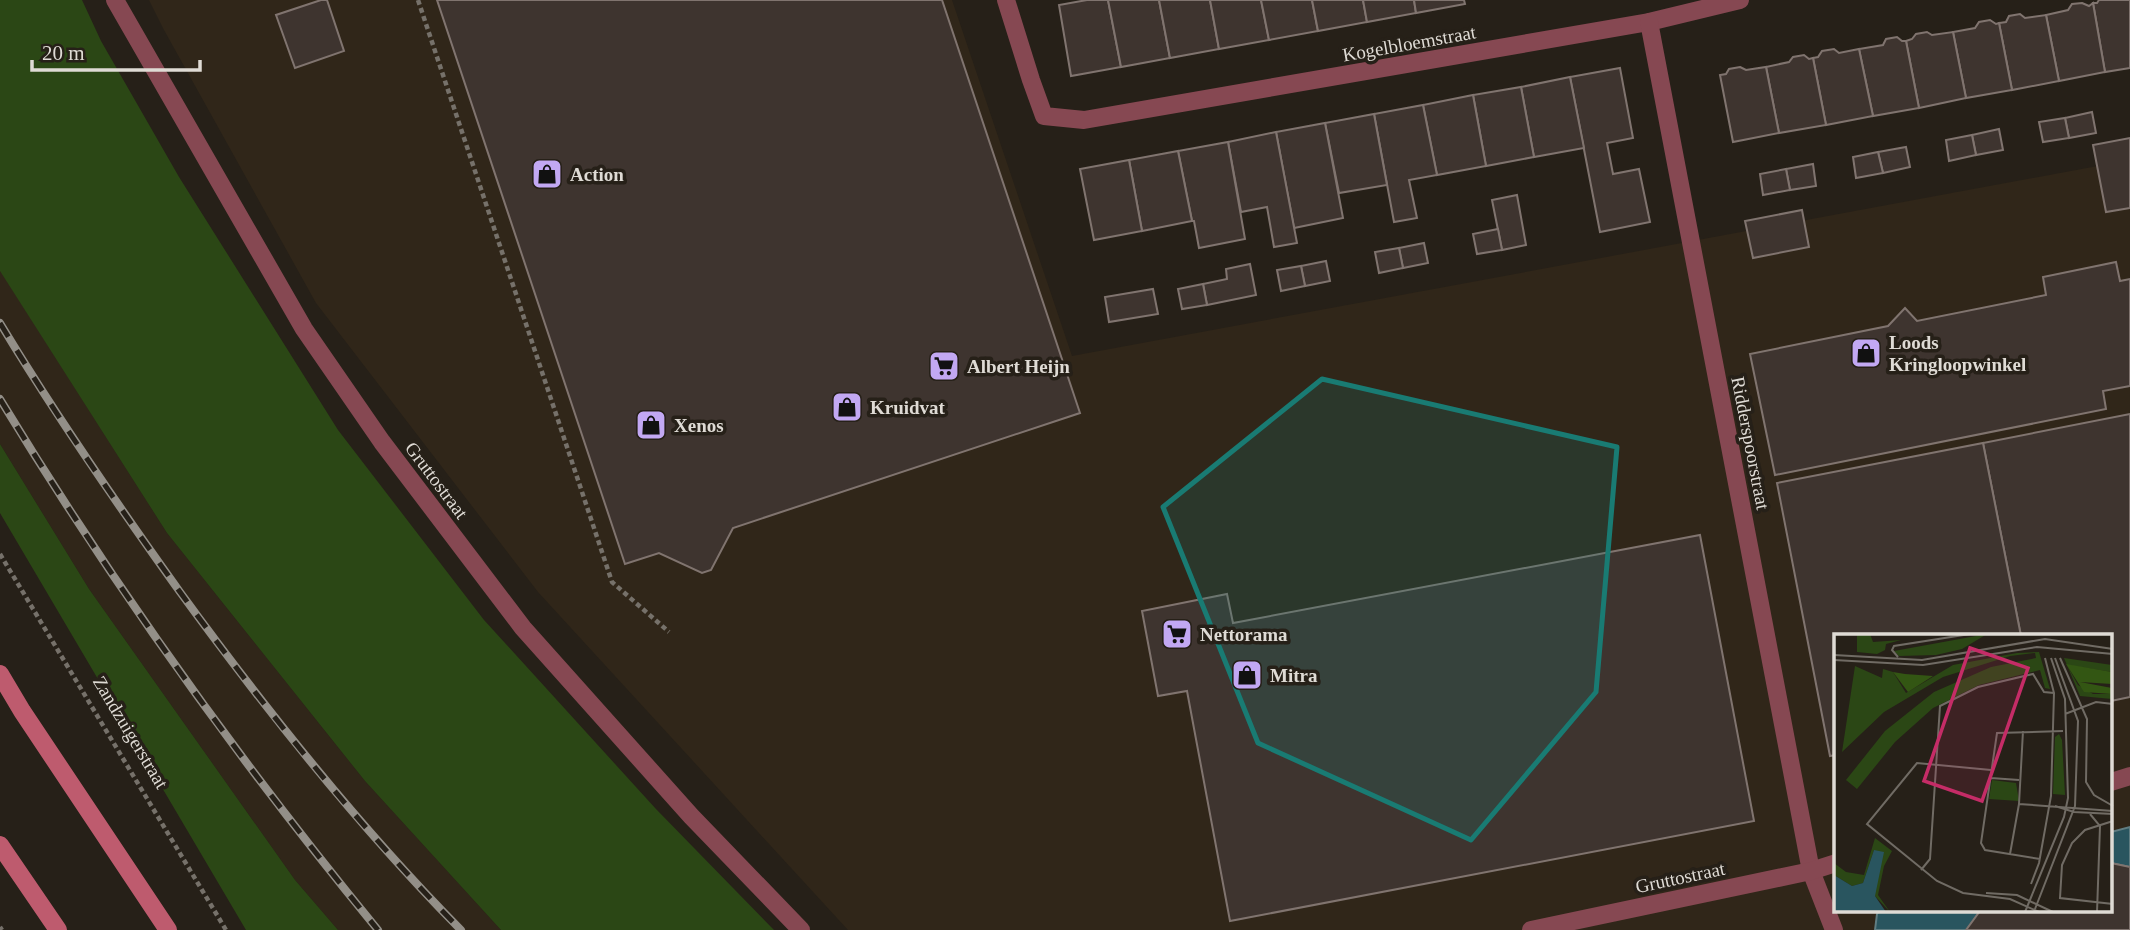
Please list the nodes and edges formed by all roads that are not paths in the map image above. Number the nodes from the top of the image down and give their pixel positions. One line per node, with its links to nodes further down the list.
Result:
1 (116, 0): 13 (street, Gruttostraat)
2 (1006, 0): 4 (street, Kogelbloemstraat)
3 (1740, 0): 4 (street, Kogelbloemstraat)
4 (1649, 22): 10 (street, Ridderspoorstraat)
5 (0, 674): 12 (main road)
6 (2130, 776): 7 (street)
7 (2112, 782)
8 (0, 845): 11 (main road)
9 (1834, 864): 10 (street, Gruttostraat)
10 (1811, 871): 14 (street, Gruttostraat); 15 (street, Ridderspoorstraat)
11 (58, 930)
12 (169, 930)
13 (801, 930)
14 (1531, 930)
15 (1834, 930)

